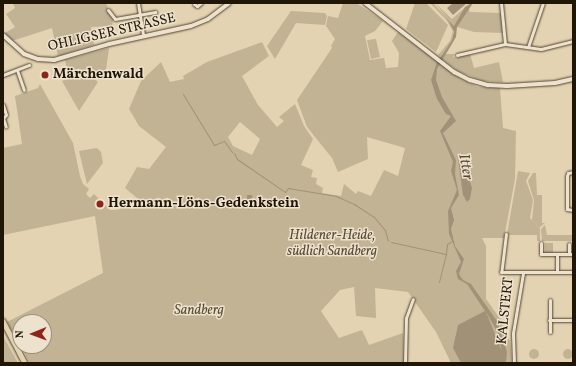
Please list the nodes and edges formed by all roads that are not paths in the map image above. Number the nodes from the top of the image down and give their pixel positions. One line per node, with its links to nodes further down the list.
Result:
1 (138, 3): 10 (street)
2 (201, 3): 7 (street)
3 (229, 3): 12 (main road, OHLIGSER STRASSE)
4 (365, 3): 20 (main road)
5 (501, 3): 14 (street)
6 (543, 3): 15 (street)
7 (194, 4)
8 (108, 10): 10 (street)
9 (155, 12): 10 (street)
10 (139, 15): 12 (street)
11 (3, 35): 12 (main road, OHLIGSER STRASSE)
12 (143, 36)
13 (573, 41): 15 (street)
14 (505, 44): 15 (street); 16 (street)
15 (528, 48)
16 (457, 55)
17 (29, 65): 18 (street)
18 (17, 70): 19 (street); 21 (street)
19 (3, 75)
20 (573, 79)
21 (24, 90)
22 (3, 105): 23 (street)
23 (3, 118): 24 (street)
24 (6, 127)
25 (573, 172): 26 (street)
26 (573, 210)
27 (506, 234): 34 (street, KALSTERT)
28 (541, 243): 30 (street)
29 (569, 244): 31 (street)
30 (557, 254): 31 (street); 32 (street)
31 (571, 254)
32 (557, 272): 33 (street); 34 (street)
33 (573, 272)
34 (523, 273): 43 (street, KALSTERT)
35 (413, 300): 42 (street)
36 (550, 300): 37 (street)
37 (549, 320): 38 (street); 40 (street)
38 (573, 320)
39 (3, 321): 41 (main road)
40 (550, 332)
41 (25, 363)
42 (405, 363)
43 (514, 363)

